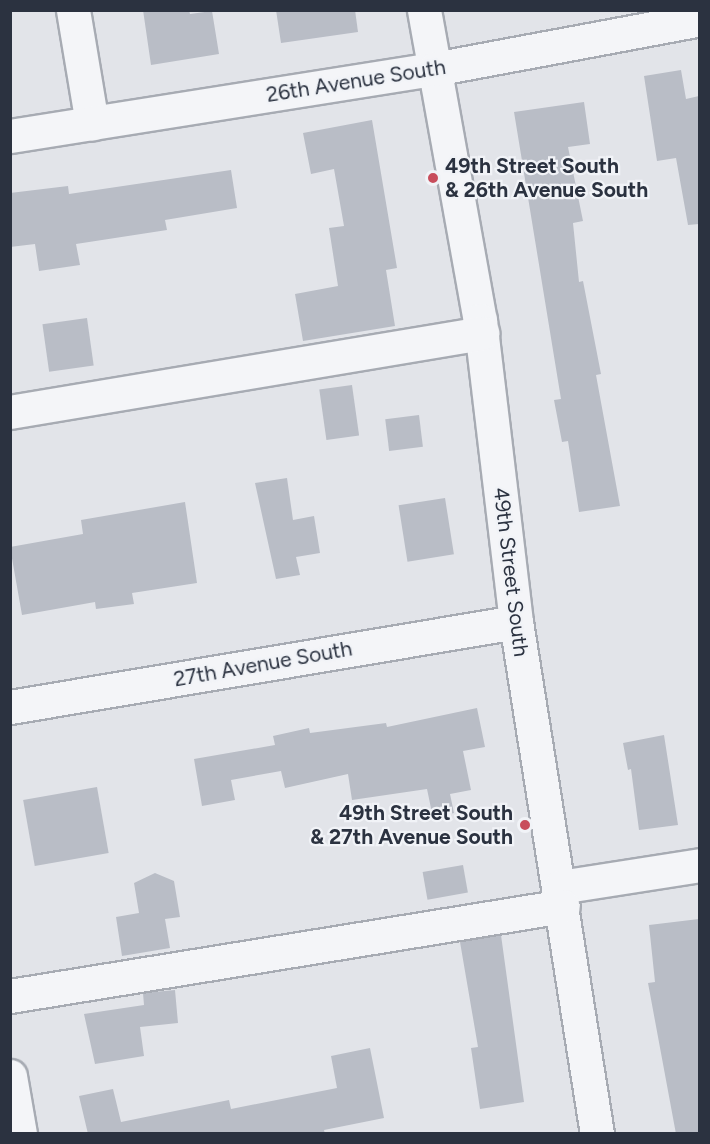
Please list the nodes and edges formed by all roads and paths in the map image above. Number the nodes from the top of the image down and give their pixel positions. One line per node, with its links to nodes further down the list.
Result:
1 (73, 10): 6 (street)
2 (424, 10): 5 (street, 49th Street South)
3 (655, 19): 4 (street, 26th Avenue South); 5 (street, 26th Avenue South)
4 (699, 19)
5 (434, 69): 6 (street, 26th Avenue South); 8 (street, 49th Street South)
6 (92, 123): 7 (street, 26th Avenue South)
7 (10, 136)
8 (482, 333): 9 (street); 10 (street, 49th Street South)
9 (10, 412)
10 (516, 622): 11 (street, 27th Avenue South); 13 (street, 49th Street South)
11 (10, 707)
12 (699, 865): 13 (street)
13 (562, 897): 14 (street); 17 (street, 49th Street South)
14 (10, 996)
15 (10, 1076): 16 (street)
16 (20, 1134)
17 (597, 1134)

